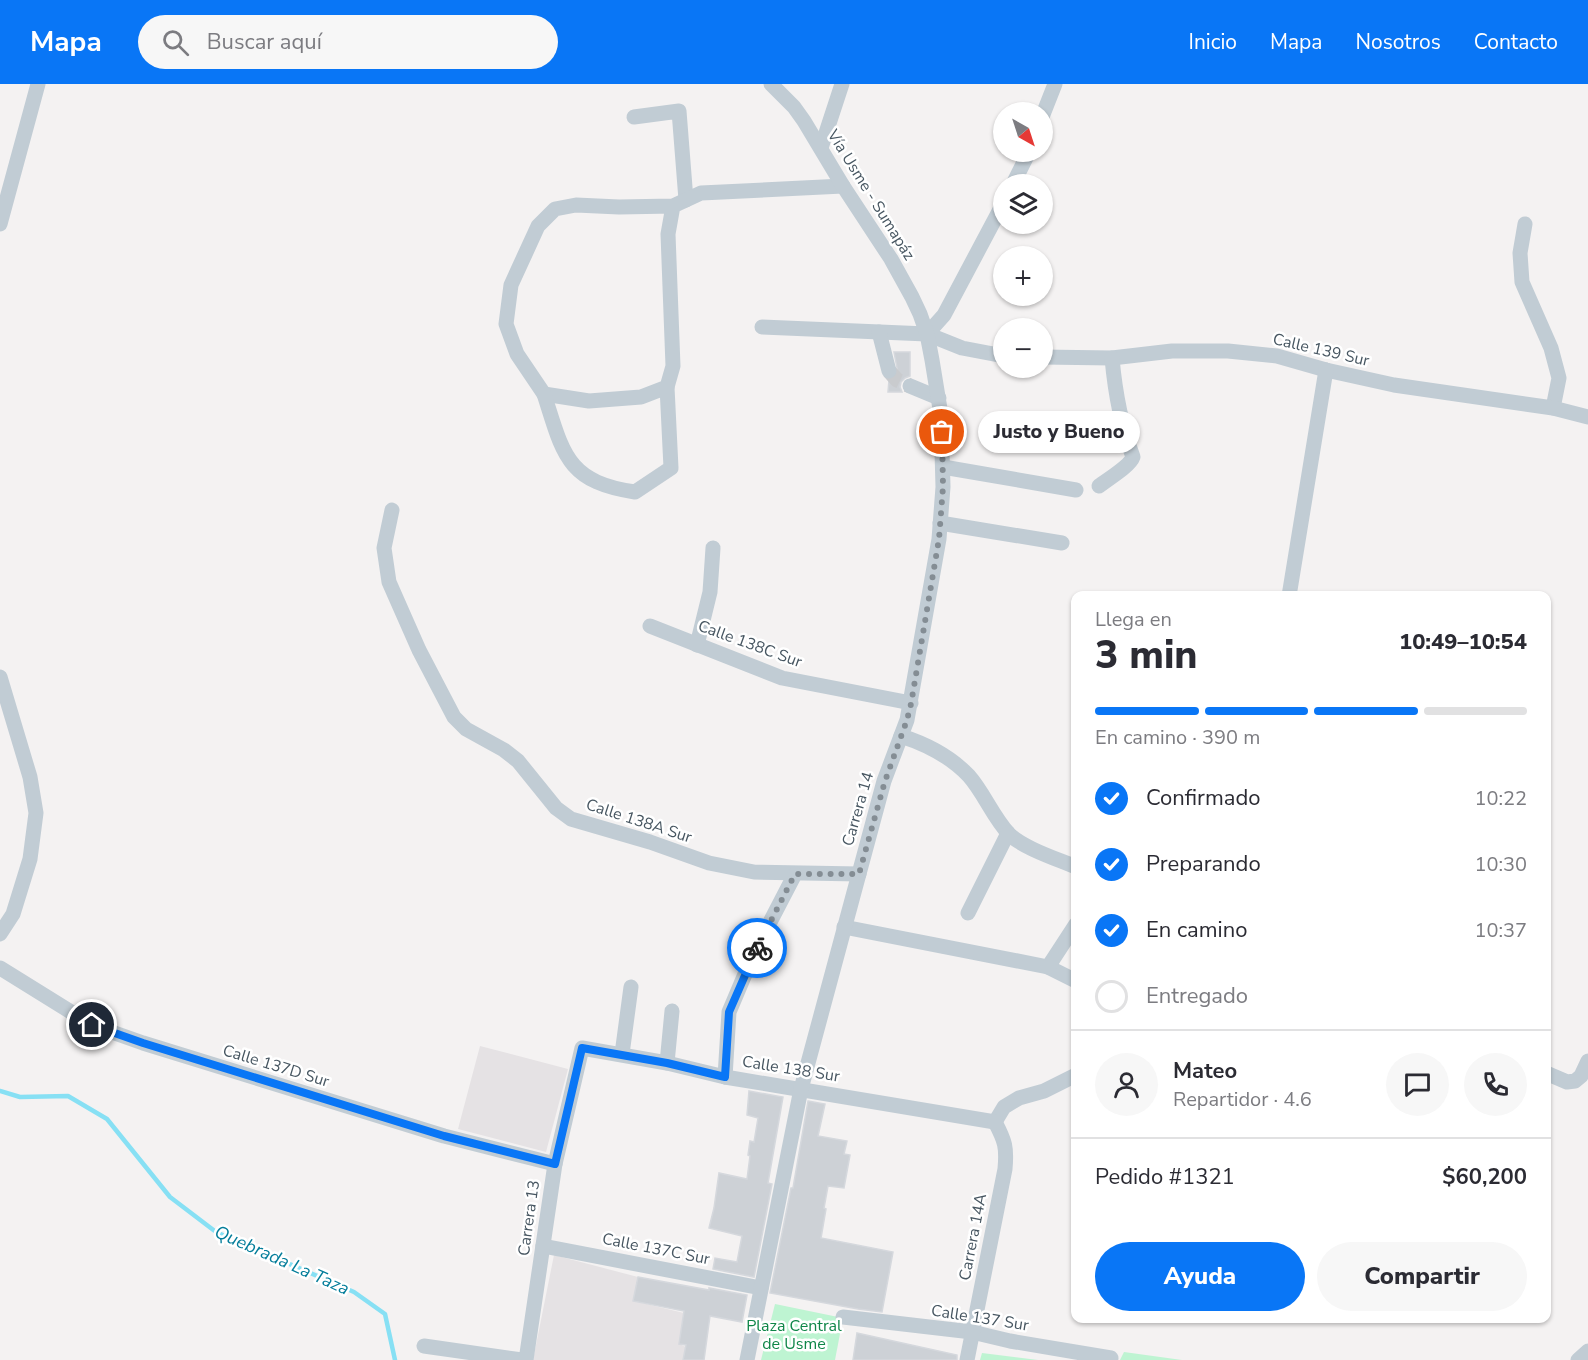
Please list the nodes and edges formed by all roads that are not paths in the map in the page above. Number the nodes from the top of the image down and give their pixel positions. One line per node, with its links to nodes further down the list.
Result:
1 (38, 84): 11 (street)
2 (771, 84): 7 (street, Vía Usme - Sumapáz)
3 (842, 84): 7 (street)
4 (1055, 84): 5 (street)
5 (1048, 102)
6 (634, 117): 9 (street)
7 (821, 148): 8 (street, Vía Usme - Sumapáz)
8 (843, 186): 9 (street); 15 (street, Vía Usme - Sumapáz)
9 (679, 203): 22 (street); 23 (street)
10 (993, 223): 15 (street)
11 (0, 224)
12 (1525, 224): 25 (street)
13 (762, 327): 14 (street)
14 (879, 332): 15 (street); 20 (street)
15 (927, 334): 16 (street); 24 (street, Carrera 14)
16 (993, 354)
17 (1053, 357): 18 (street, Calle 139 Sur)
18 (1112, 358): 19 (street, Calle 139 Sur); 28 (street)
19 (1326, 370): 25 (street, Calle 139 Sur); 34 (street)
20 (889, 371)
21 (910, 386): 24 (street)
22 (667, 387): 23 (street); 23 (street)
23 (544, 394)
24 (939, 398): 27 (street, Carrera 14)
25 (1553, 408): 26 (street, Calle 139 Sur)
26 (1588, 417)
27 (943, 466): 29 (street); 31 (street, Carrera 14)
28 (1099, 486)
29 (1076, 490)
30 (392, 510): 42 (street, Calle 138A Sur)
31 (940, 523): 32 (street); 38 (street, Carrera 14)
32 (1062, 543)
33 (713, 548): 36 (street)
34 (1290, 591)
35 (650, 626): 36 (street, Calle 138C Sur)
36 (697, 645): 38 (street, Calle 138C Sur)
37 (0, 677): 47 (street)
38 (911, 704): 39 (street, Carrera 14)
39 (902, 736): 40 (street); 43 (street, Carrera 14)
40 (1008, 833): 41 (street); 44 (street)
41 (1071, 865)
42 (795, 874): 43 (street, Calle 138A Sur); 58 (street)
43 (859, 874): 45 (street, Carrera 14)
44 (969, 913)
45 (844, 927): 48 (street); 60 (street, Carrera 14)
46 (1071, 932): 48 (street)
47 (0, 934)
48 (1048, 967): 50 (street)
49 (0, 968): 62 (street, Calle 137D Sur)
50 (1071, 978)
51 (631, 987): 54 (street)
52 (672, 1011): 56 (street)
53 (582, 1048): 54 (street, Calle 138 Sur); 62 (street, Carrera 13)
54 (622, 1054): 56 (street, Calle 138 Sur)
55 (1588, 1061): 57 (street)
56 (667, 1063): 58 (street, Calle 138 Sur)
57 (1551, 1075)
58 (725, 1077): 60 (street, Calle 138 Sur)
59 (1071, 1078): 61 (street)
60 (801, 1089): 61 (street, Calle 138 Sur); 64 (street, Carrera 14)
61 (995, 1122): 66 (street, Carrera 14A)
62 (555, 1164): 63 (street, Carrera 13)
63 (543, 1246): 64 (street, Calle 137C Sur); 71 (street, Carrera 13)
64 (761, 1288): 72 (street, Carrera 14)
65 (843, 1317): 66 (street, Calle 137 Sur)
66 (972, 1332): 69 (street, Calle 137 Sur); 73 (street, Carrera 14A)
67 (424, 1346): 70 (street)
68 (1588, 1351): 74 (street)
69 (1111, 1358)
70 (522, 1360)
71 (526, 1360)
72 (747, 1360)
73 (967, 1360)
74 (1578, 1360)

